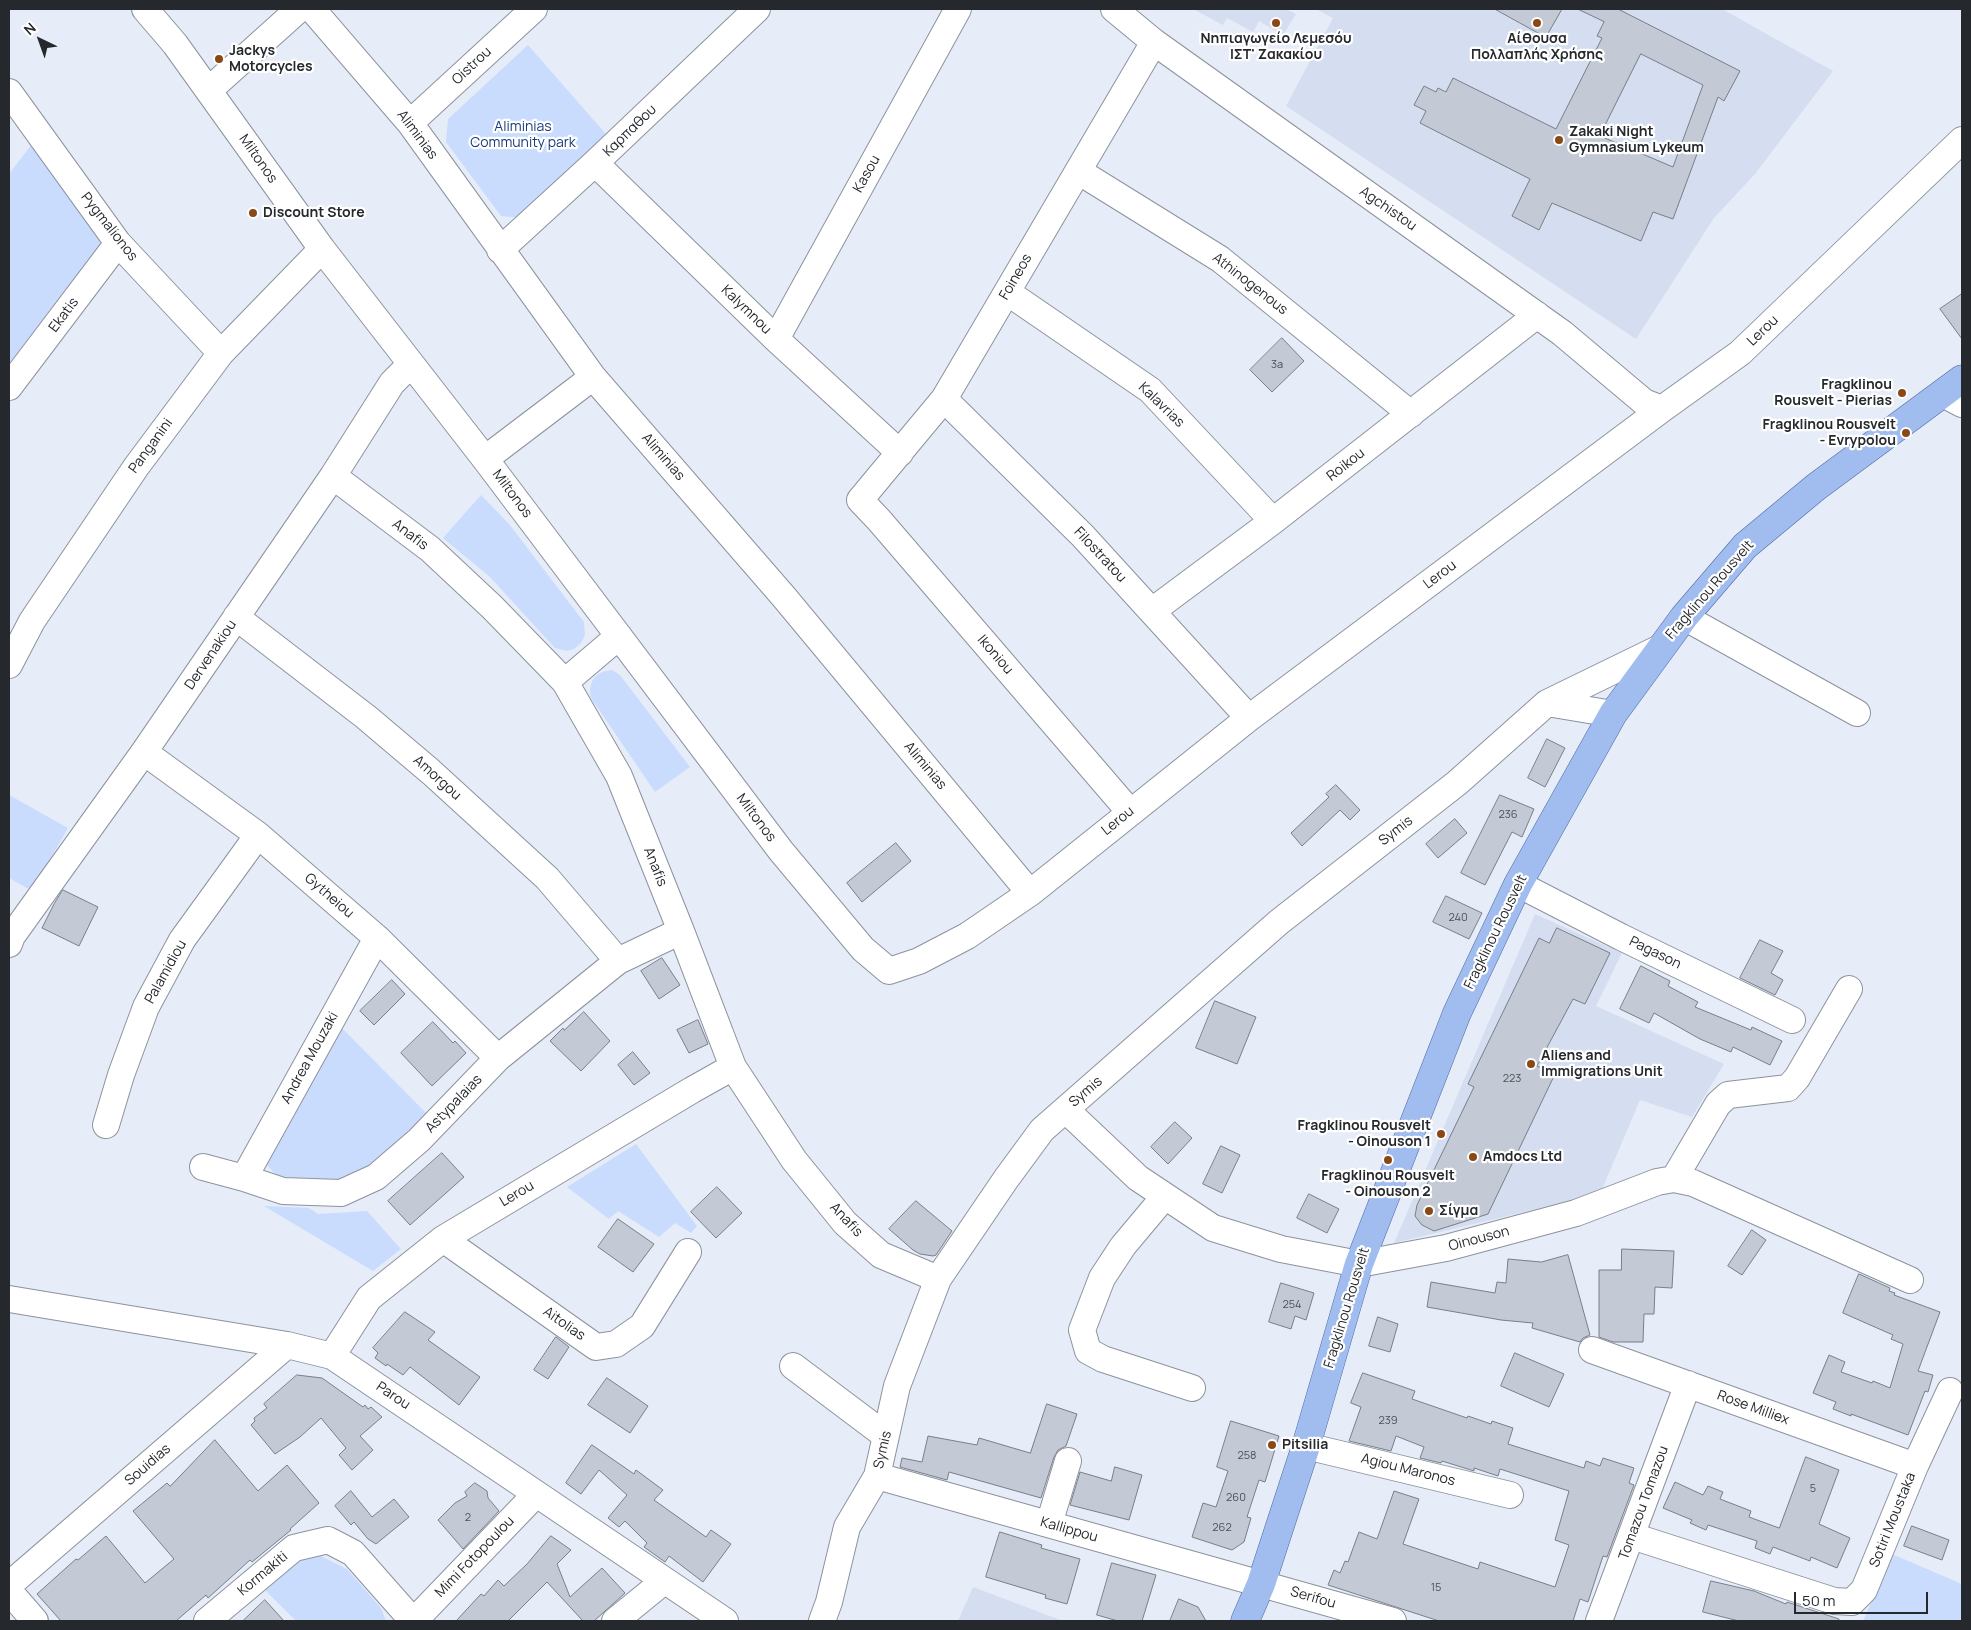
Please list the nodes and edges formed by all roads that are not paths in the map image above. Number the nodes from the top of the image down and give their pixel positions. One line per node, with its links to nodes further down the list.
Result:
1 (145, 9): 9 (street, Miltonos)
2 (298, 9): 9 (street)
3 (312, 9): 11 (street, Aliminias)
4 (534, 9): 11 (street, Oistrou)
5 (757, 9): 13 (street, Καρπαθου)
6 (958, 9): 20 (street, Kasou)
7 (1114, 9): 8 (street, Agchistou)
8 (1154, 42): 14 (street, Foineos); 19 (street, Agchistou)
9 (209, 90): 16 (street, Miltonos)
10 (9, 92): 15 (street, Pygmalionos)
11 (410, 123): 17 (street, Aliminias)
12 (1958, 153): 27 (street, Lerou)
13 (595, 163): 17 (street, Καρπαθου); 20 (street, Kalymnou)
14 (1078, 171): 18 (street, Foineos); 28 (street, Athinogenous)
15 (118, 243): 21 (street, Pygmalionos); 24 (street, Ekatis)
16 (322, 249): 21 (street, Panganini); 22 (street, Miltonos)
17 (500, 250): 23 (street, Aliminias)
18 (1007, 292): 26 (street, Foineos); 33 (street, Kalavrias)
19 (1537, 315): 27 (street, Agchistou); 28 (street, Roikou)
20 (776, 339): 29 (street, Kalymnou)
21 (221, 353): 39 (street, Panganini)
22 (411, 364): 30 (street, Miltonos); 31 (street, Dervenakiou)
23 (593, 377): 30 (street); 49 (street, Aliminias)
24 (9, 386)
25 (1956, 392): 36 (main road, Fragklinou Rousvelt)
26 (944, 399): 29 (street, Foineos); 34 (street, Filostratou)
27 (1662, 409): 44 (street, Lerou)
28 (1411, 414): 33 (street, Roikou)
29 (900, 453): 32 (street, Foineos)
30 (485, 459): 37 (street, Miltonos)
31 (333, 476): 35 (street, Dervenakiou); 40 (street, Anafis)
32 (860, 500): 46 (street, Ikoniou)
33 (1273, 521): 34 (street, Roikou)
34 (1152, 612): 44 (street, Filostratou)
35 (236, 617): 45 (street, Dervenakiou); 53 (street, Amorgou)
36 (1684, 617): 38 (main road, Fragklinou Rousvelt); 42 (street)
37 (619, 636): 40 (street); 54 (street, Miltonos)
38 (1660, 648): 41 (street, Symis); 43 (main road, Fragklinou Rousvelt)
39 (9, 665)
40 (565, 682): 50 (street, Anafis)
41 (1547, 703): 43 (street); 59 (street, Symis)
42 (1856, 713)
43 (1613, 714): 48 (main road, Fragklinou Rousvelt)
44 (1249, 718): 46 (street, Lerou)
45 (144, 752): 47 (street, Gytheiou); 52 (street, Dervenakiou)
46 (1130, 812): 49 (street, Lerou)
47 (258, 835): 51 (street, Gytheiou); 60 (street, Palamidiou)
48 (1518, 884): 56 (street, Pagason); 67 (main road, Fragklinou Rousvelt)
49 (1030, 893): 54 (street, Lerou)
50 (681, 932): 53 (street, Astypalaias); 58 (street, Anafis)
51 (376, 938): 57 (street, Gytheiou); 62 (street, Andrea Mouzaki)
52 (9, 944)
53 (618, 961): 57 (street, Astypalaias)
54 (889, 971)
55 (1849, 989): 63 (street)
56 (1792, 1020)
57 (498, 1058): 62 (street, Astypalaias)
58 (733, 1067): 65 (street, Lerou); 68 (street, Anafis)
59 (1066, 1110): 64 (street, Oinouson); 68 (street, Symis)
60 (106, 1126)
61 (202, 1167): 62 (street, Astypalaias)
62 (244, 1178)
63 (1674, 1180): 67 (street, Oinouson); 69 (street, Oinouson)
64 (1165, 1196): 67 (street, Oinouson); 76 (street)
65 (442, 1239): 66 (street, Aitolias); 73 (street, Lerou)
66 (688, 1252)
67 (1358, 1264): 79 (main road, Fragklinou Rousvelt)
68 (938, 1279): 78 (street, Symis)
69 (1910, 1280)
70 (9, 1299): 71 (street, Parou)
71 (287, 1345): 73 (street, Parou); 89 (street, Souidias)
72 (1592, 1350): 75 (street, Rose Milliex)
73 (332, 1356): 83 (street, Parou)
74 (793, 1366): 78 (street)
75 (1688, 1384): 81 (street, Rose Milliex); 86 (street, Tomazou Tomazou)
76 (1192, 1388)
77 (1950, 1390): 81 (street, Sotiri Moustaka)
78 (886, 1436): 82 (street, Symis)
79 (1306, 1446): 84 (street, Agiou Maronos); 88 (main road, Fragklinou Rousvelt)
80 (1068, 1461): 85 (street)
81 (1915, 1466): 86 (street, Sotiri Moustaka)
82 (877, 1476): 85 (street, Kallippou); 96 (street, Symis)
83 (536, 1494): 87 (street, Parou); 93 (street, Mimi Fotopoulou)
84 (1510, 1495)
85 (1049, 1524): 88 (street, Kallippou)
86 (1632, 1536): 99 (street, Tomazou Tomazou)
87 (664, 1581): 94 (street); 95 (street, Parou)
88 (1261, 1584): 97 (main road, Fragklinou Rousvelt); 98 (street, Serifou)
89 (9, 1585)
90 (9, 1591): 91 (street)
91 (35, 1621)
92 (207, 1621): 93 (street, Kormakiti)
93 (413, 1621)
94 (616, 1621)
95 (725, 1621)
96 (822, 1621)
97 (1245, 1621)
98 (1394, 1621)
99 (1599, 1621)

